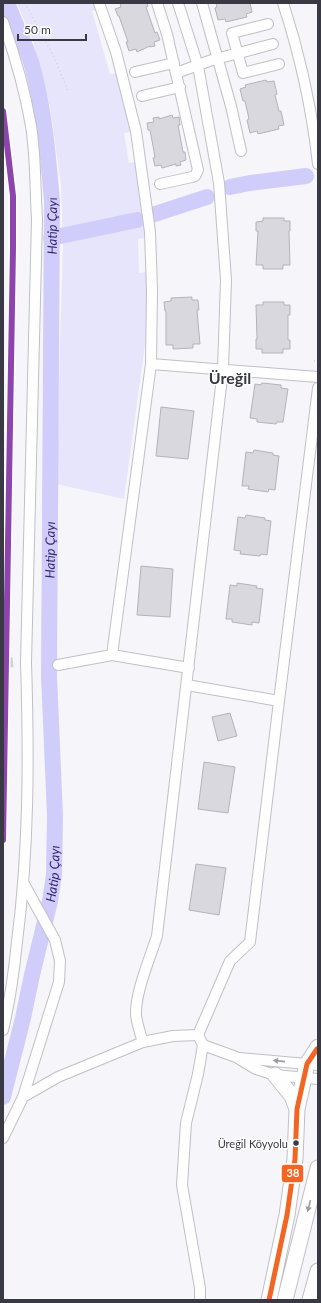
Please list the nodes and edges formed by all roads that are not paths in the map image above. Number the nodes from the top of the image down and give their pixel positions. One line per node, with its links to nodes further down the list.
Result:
1 (99, 3): 20 (street)
2 (157, 3): 13 (street)
3 (178, 3): 12 (street)
4 (202, 3): 10 (street)
5 (283, 3): 18 (street)
6 (3, 22): 26 (street)
7 (268, 24): 9 (street)
8 (273, 44): 9 (street)
9 (238, 54): 10 (street); 11 (street)
10 (218, 59): 12 (street); 17 (street)
11 (278, 64)
12 (198, 66): 13 (street); 21 (street)
13 (175, 68): 14 (street); 15 (street)
14 (135, 72)
15 (180, 87): 16 (street); 19 (street)
16 (142, 96)
17 (242, 150)
18 (318, 163)
19 (160, 184)
20 (151, 364): 21 (street); 24 (street)
21 (223, 369): 22 (street); 28 (street)
22 (318, 377)
23 (318, 388): 30 (street)
24 (112, 655): 27 (street); 28 (street)
25 (15, 662): 26 (street)
26 (26, 662): 31 (street)
27 (58, 665)
28 (189, 668): 29 (street)
29 (187, 685): 30 (street); 34 (street)
30 (280, 701): 33 (street)
31 (24, 884): 32 (street); 40 (street)
32 (3, 1030)
33 (198, 1035): 34 (street); 35 (street)
34 (143, 1042): 40 (street)
35 (203, 1045): 37 (street); 45 (street)
36 (318, 1048): 38 (highway)
37 (236, 1058): 38 (street, one-way to 37); 39 (street)
38 (312, 1072): 39 (street); 41 (highway)
39 (275, 1075): 41 (highway)
40 (23, 1097): 42 (street)
41 (297, 1109): 46 (highway)
42 (4, 1133)
43 (318, 1168): 47 (highway, one-way to 47)
44 (318, 1271): 48 (highway)
45 (200, 1300)
46 (269, 1300)
47 (285, 1300)
48 (310, 1300)

